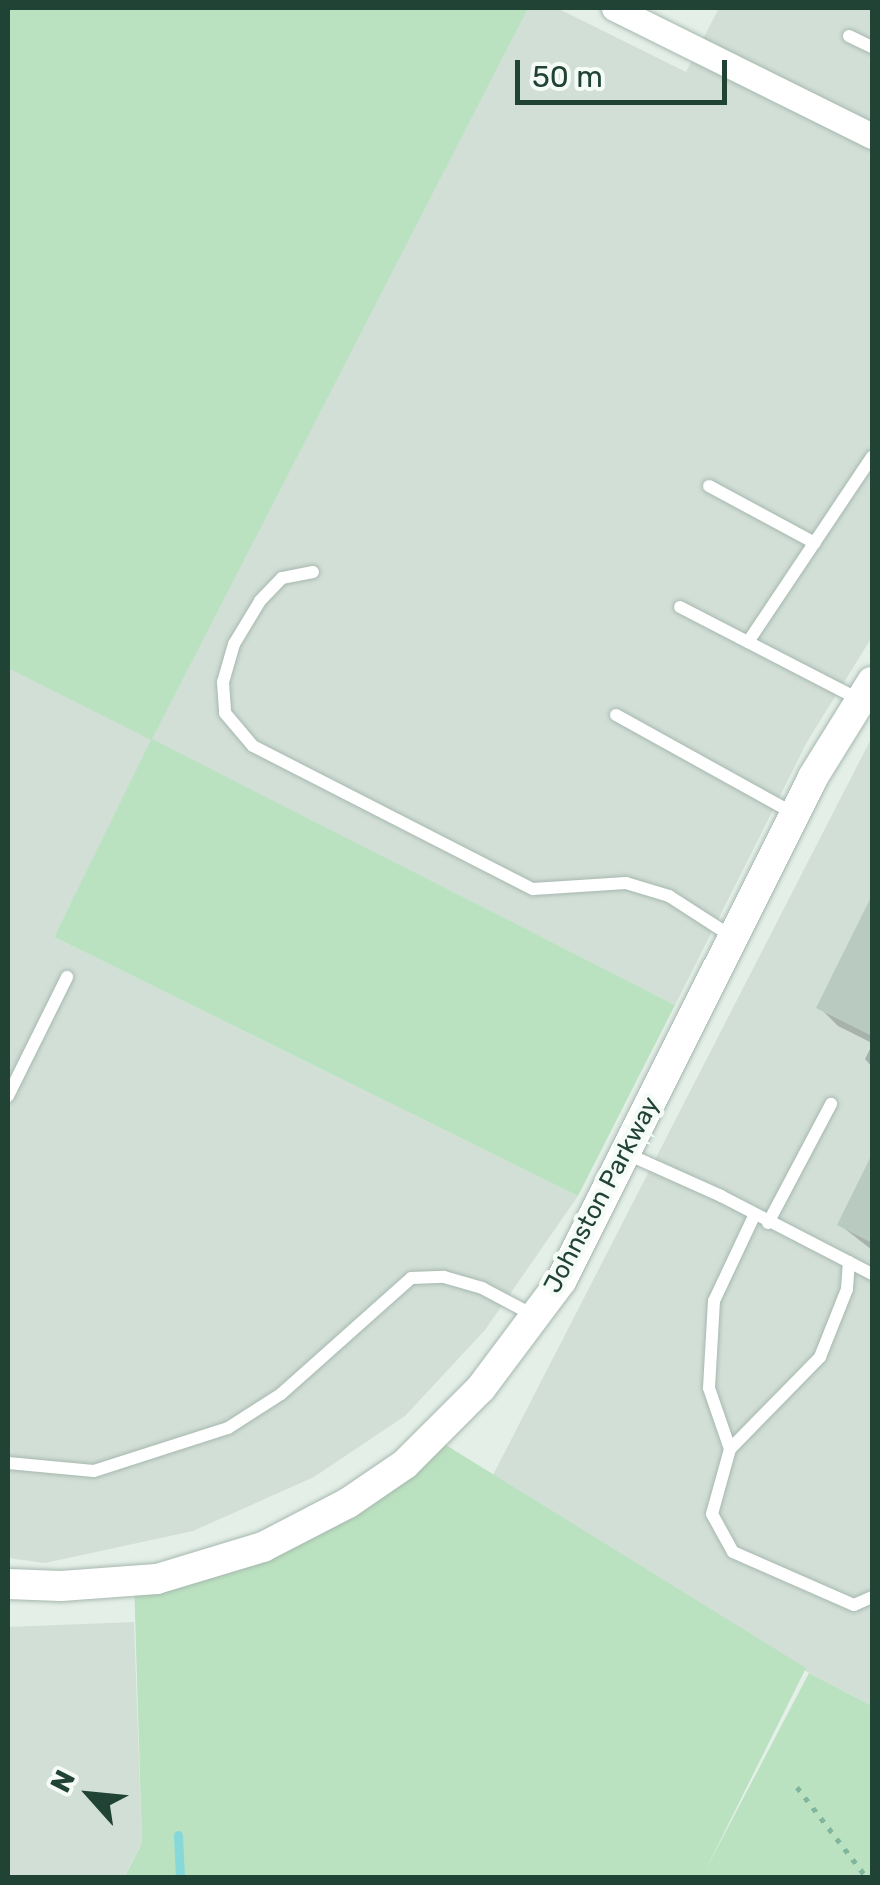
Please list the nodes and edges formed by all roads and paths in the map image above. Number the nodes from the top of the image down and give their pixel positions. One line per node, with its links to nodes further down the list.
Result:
1 (614, 8): 4 (street)
2 (849, 36): 3 (lane)
3 (872, 47)
4 (872, 136)
5 (872, 456): 7 (lane)
6 (709, 486): 7 (lane)
7 (815, 543): 10 (lane)
8 (313, 572): 14 (lane)
9 (680, 607): 10 (lane)
10 (748, 642): 11 (lane)
11 (866, 691): 13 (street, Johnston Parkway)
12 (616, 715): 13 (lane)
13 (794, 814): 14 (street, Johnston Parkway)
14 (733, 938): 18 (street, Johnston Parkway)
15 (67, 977): 16 (lane)
16 (8, 1096)
17 (831, 1104): 19 (lane)
18 (625, 1153): 19 (lane); 22 (street, Johnston Parkway)
19 (761, 1220): 20 (lane); 23 (lane)
20 (849, 1262): 21 (lane); 23 (lane)
21 (872, 1274)
22 (535, 1316): 24 (lane); 25 (street, Johnston Parkway)
23 (730, 1449): 26 (lane)
24 (8, 1462)
25 (8, 1584)
26 (872, 1596)
27 (797, 1787): 28 (path)
28 (868, 1878)

